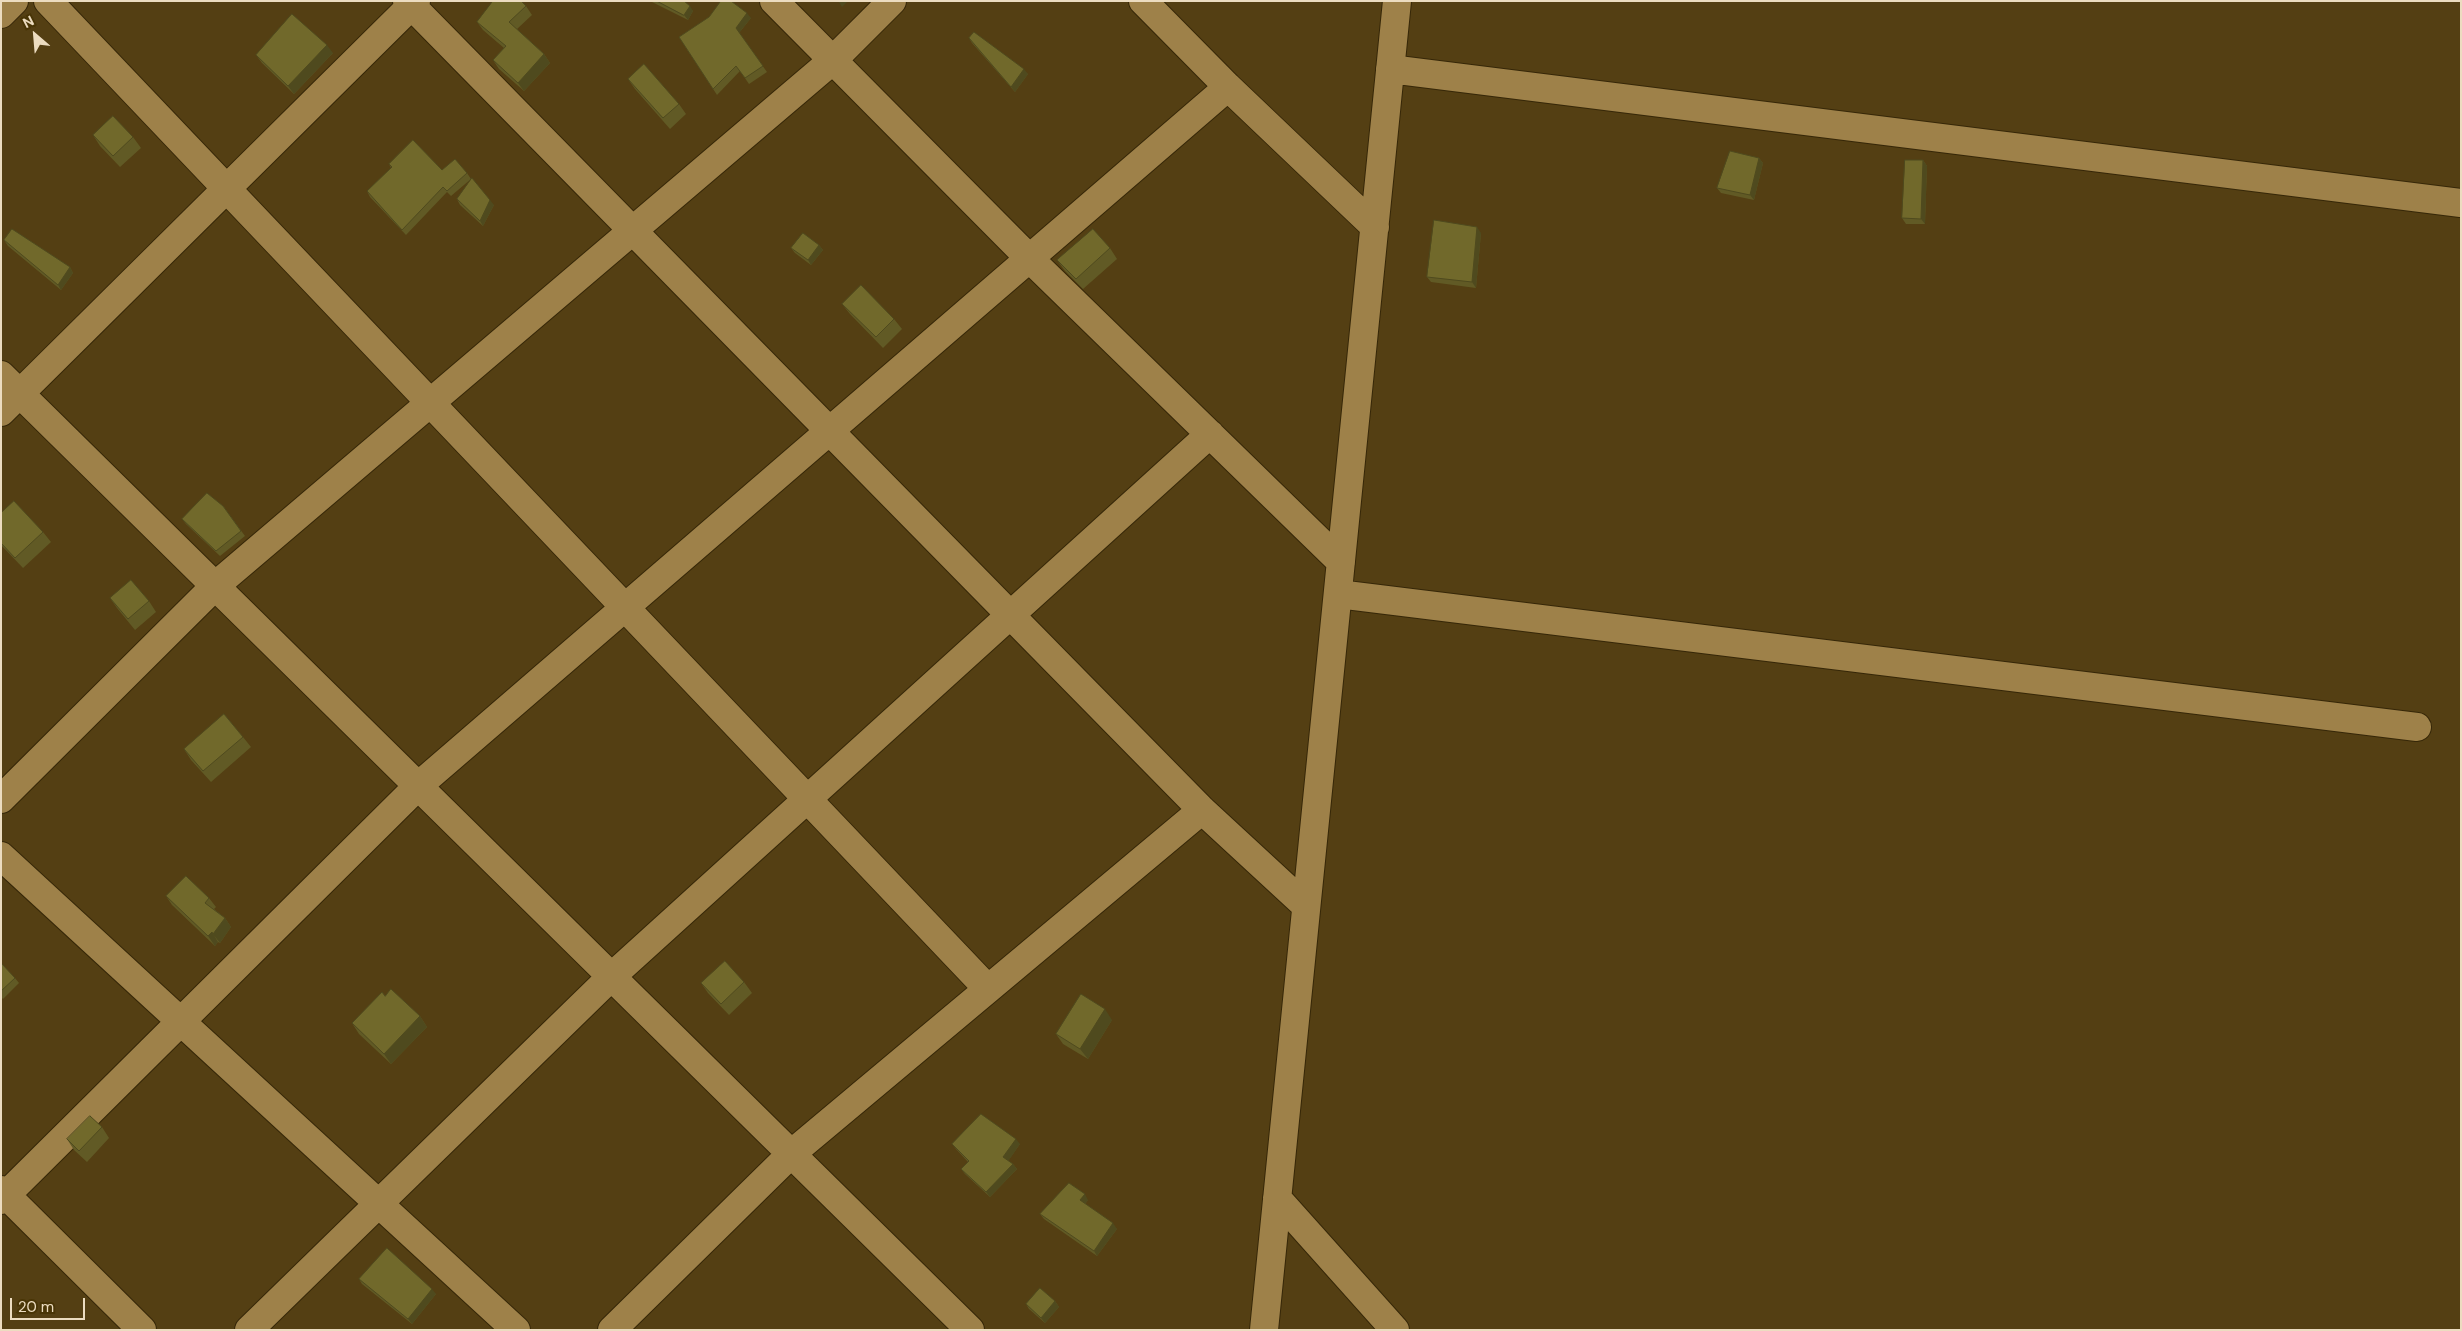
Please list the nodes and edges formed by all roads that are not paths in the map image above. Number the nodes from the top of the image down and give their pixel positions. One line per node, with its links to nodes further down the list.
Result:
1 (14, 1): 8 (street)
2 (48, 1): 12 (street)
3 (774, 1): 9 (street)
4 (892, 1): 9 (street)
5 (1143, 1): 11 (street)
6 (1397, 1): 10 (street)
7 (412, 3): 12 (street); 15 (street)
8 (1, 14)
9 (832, 60): 15 (street); 16 (street)
10 (1390, 69): 13 (street); 14 (street)
11 (1228, 86): 14 (street); 16 (street)
12 (226, 189): 17 (street); 18 (street)
13 (2461, 203)
14 (1375, 227): 21 (street)
15 (632, 231): 18 (street); 19 (street)
16 (1030, 258): 19 (street); 20 (street)
17 (7, 394): 22 (street)
18 (430, 403): 22 (street); 24 (street)
19 (829, 431): 24 (street); 25 (street)
20 (1210, 434): 21 (street); 25 (street)
21 (1341, 562): 23 (street)
22 (215, 586): 27 (street); 28 (street)
23 (1338, 594): 26 (street); 32 (street)
24 (624, 608): 27 (street); 29 (street)
25 (1010, 614): 29 (street); 30 (street)
26 (2417, 726)
27 (418, 786): 33 (street); 35 (street)
28 (1, 799)
29 (807, 799): 33 (street); 34 (street)
30 (1202, 810): 32 (street); 34 (street)
31 (1, 856): 35 (street)
32 (1306, 906): 38 (street)
33 (611, 977): 36 (street); 39 (street)
34 (988, 989): 36 (street)
35 (181, 1021): 37 (street); 39 (street)
36 (791, 1154): 43 (street); 44 (street)
37 (3, 1195): 40 (street)
38 (1277, 1198): 45 (street); 46 (street)
39 (378, 1204): 41 (street); 42 (street)
40 (142, 1330)
41 (249, 1330)
42 (516, 1330)
43 (612, 1330)
44 (970, 1330)
45 (1264, 1330)
46 (1395, 1330)

